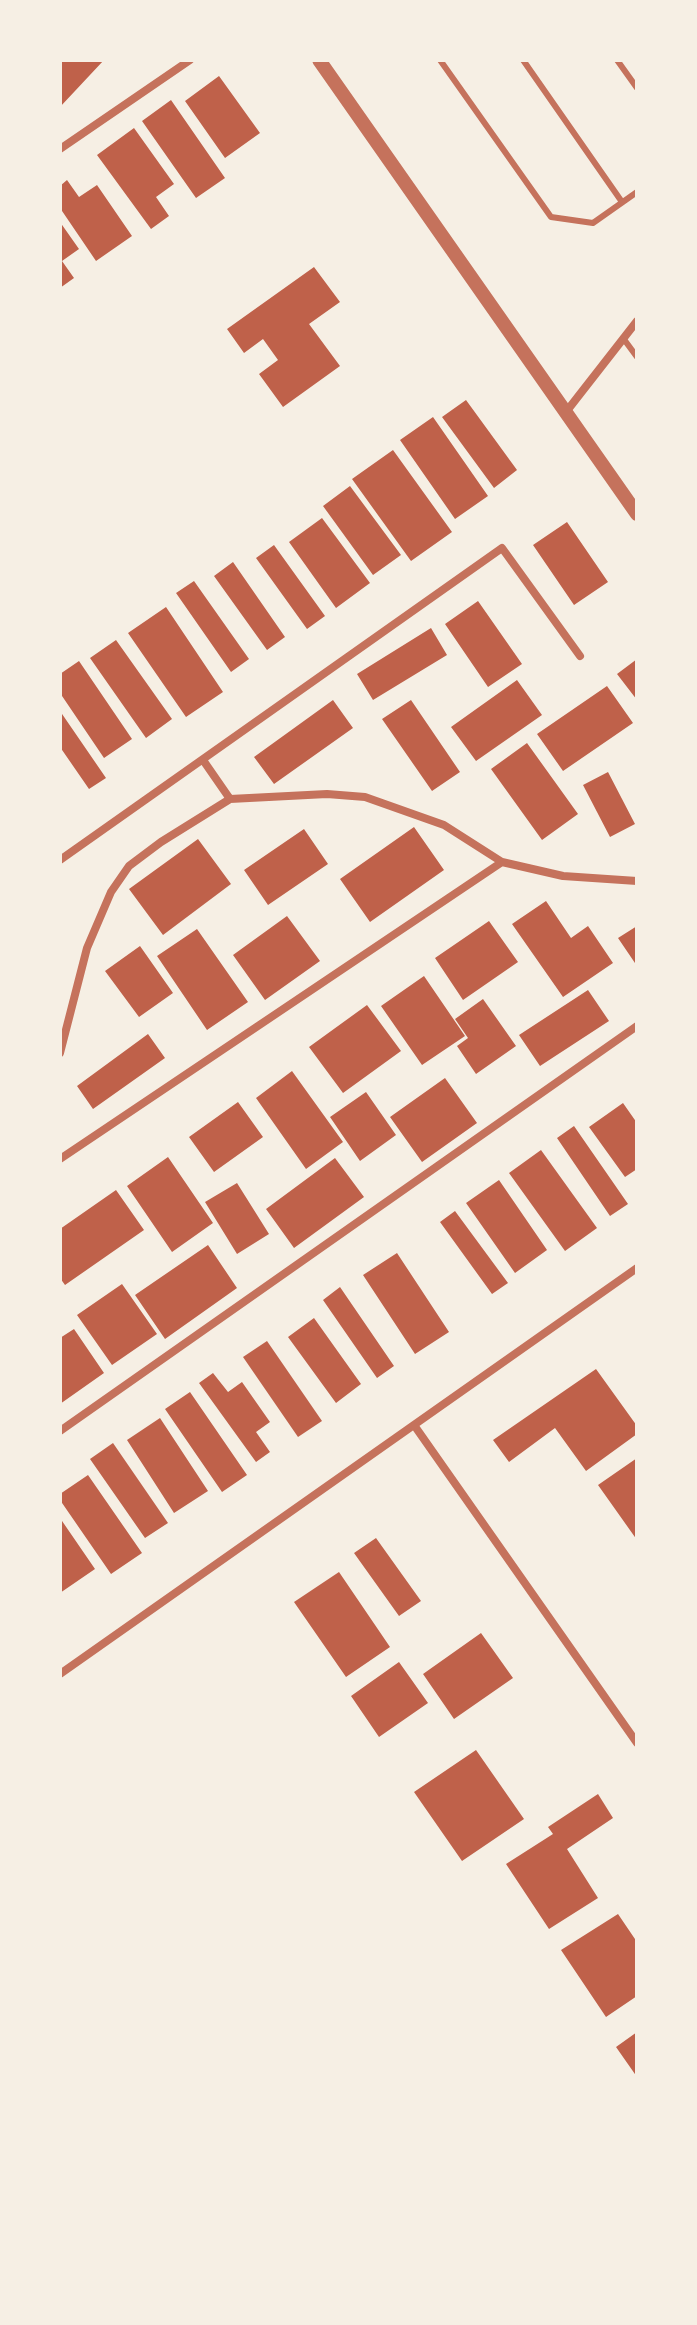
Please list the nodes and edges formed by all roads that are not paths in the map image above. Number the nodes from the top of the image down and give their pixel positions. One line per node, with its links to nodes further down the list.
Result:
1 (190, 60): 7 (street)
2 (319, 60): 13 (street)
3 (440, 60): 9 (lane)
4 (523, 60): 9 (lane)
5 (617, 60): 6 (lane)
6 (637, 88)
7 (60, 149)
8 (637, 192): 9 (lane)
9 (622, 202)
10 (637, 321): 11 (street)
11 (623, 338): 12 (lane); 13 (street)
12 (637, 357)
13 (566, 412): 14 (street)
14 (637, 514)
15 (580, 656): 16 (street)
16 (203, 760): 17 (street); 18 (street)
17 (230, 799): 19 (street); 22 (street)
18 (60, 860)
19 (502, 862): 20 (street); 23 (street)
20 (637, 881)
21 (637, 1026): 26 (street)
22 (60, 1053)
23 (60, 1159)
24 (637, 1268): 25 (street)
25 (414, 1425): 27 (street); 28 (street)
26 (60, 1431)
27 (60, 1674)
28 (637, 1743)

